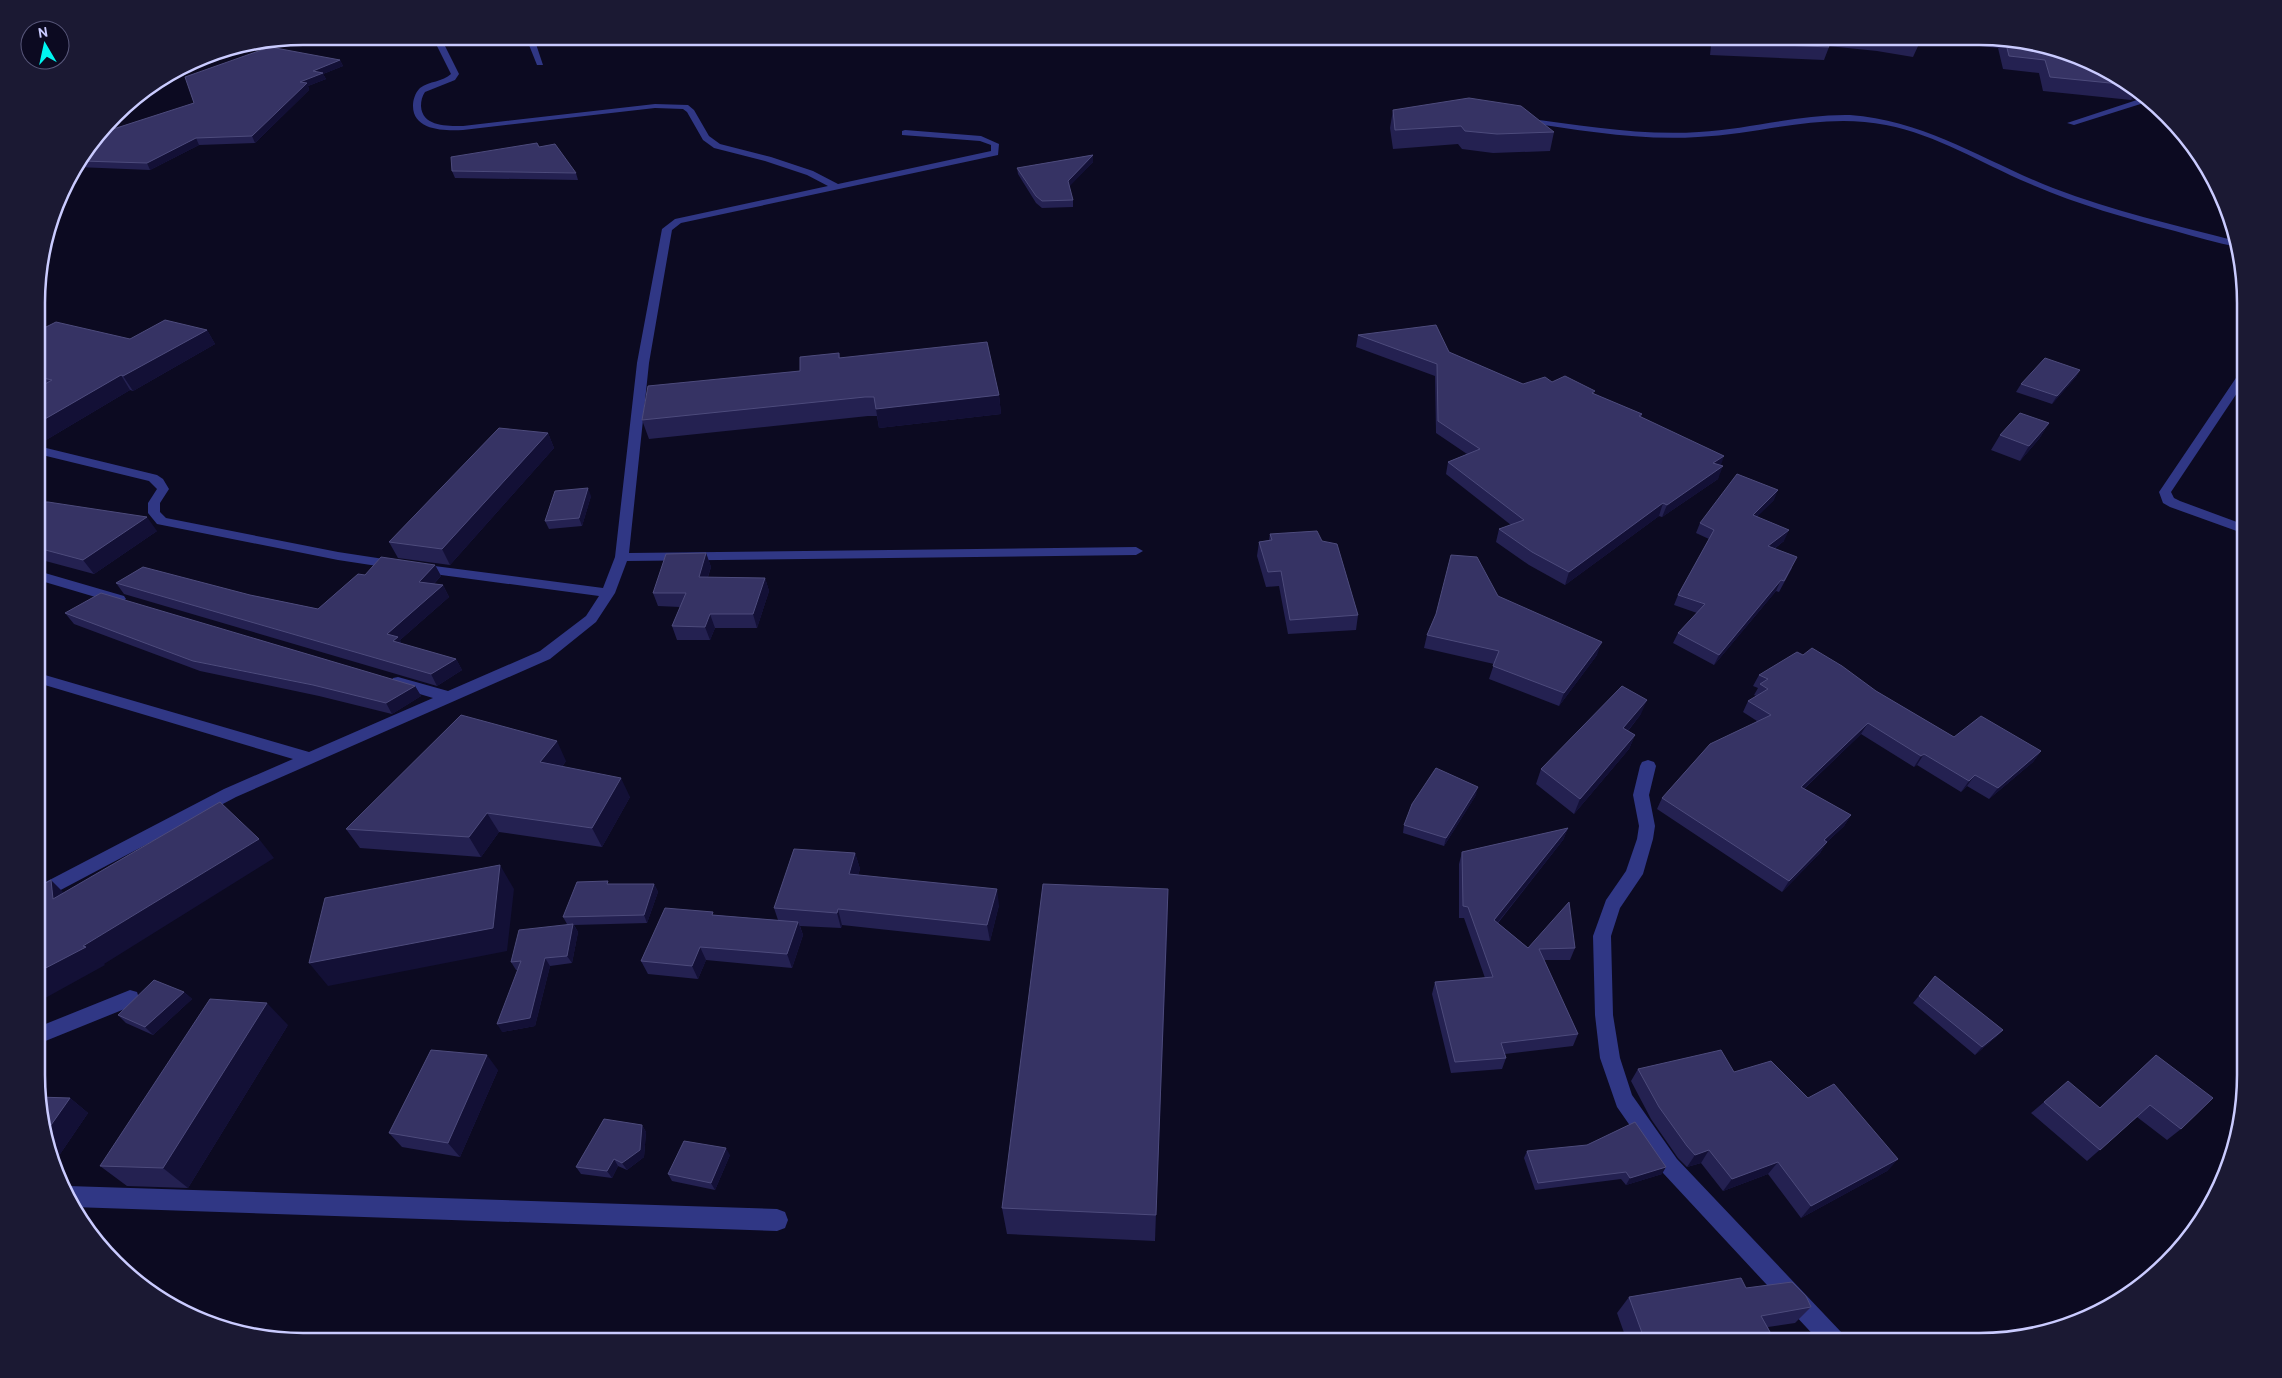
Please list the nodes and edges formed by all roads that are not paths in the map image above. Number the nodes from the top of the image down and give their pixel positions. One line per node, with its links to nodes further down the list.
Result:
1 (441, 45): 8 (street)
2 (532, 45): 3 (street)
3 (540, 63)
4 (2140, 101): 6 (street)
5 (1509, 119): 9 (street)
6 (2071, 123)
7 (905, 133): 8 (street)
8 (839, 188): 14 (street)
9 (2230, 242)
10 (2237, 384): 12 (street)
11 (45, 452): 16 (street)
12 (2237, 527)
13 (1136, 551): 14 (street)
14 (622, 557): 16 (street)
15 (45, 577): 17 (street)
16 (608, 593): 20 (street)
17 (134, 603)
18 (382, 678): 20 (street)
19 (45, 680): 21 (street)
20 (449, 698): 21 (street)
21 (310, 758): 23 (street)
22 (1648, 766): 28 (street)
23 (45, 891)
24 (130, 998): 25 (street)
25 (45, 1033)
26 (76, 1196): 27 (street)
27 (777, 1220)
28 (1827, 1333)

